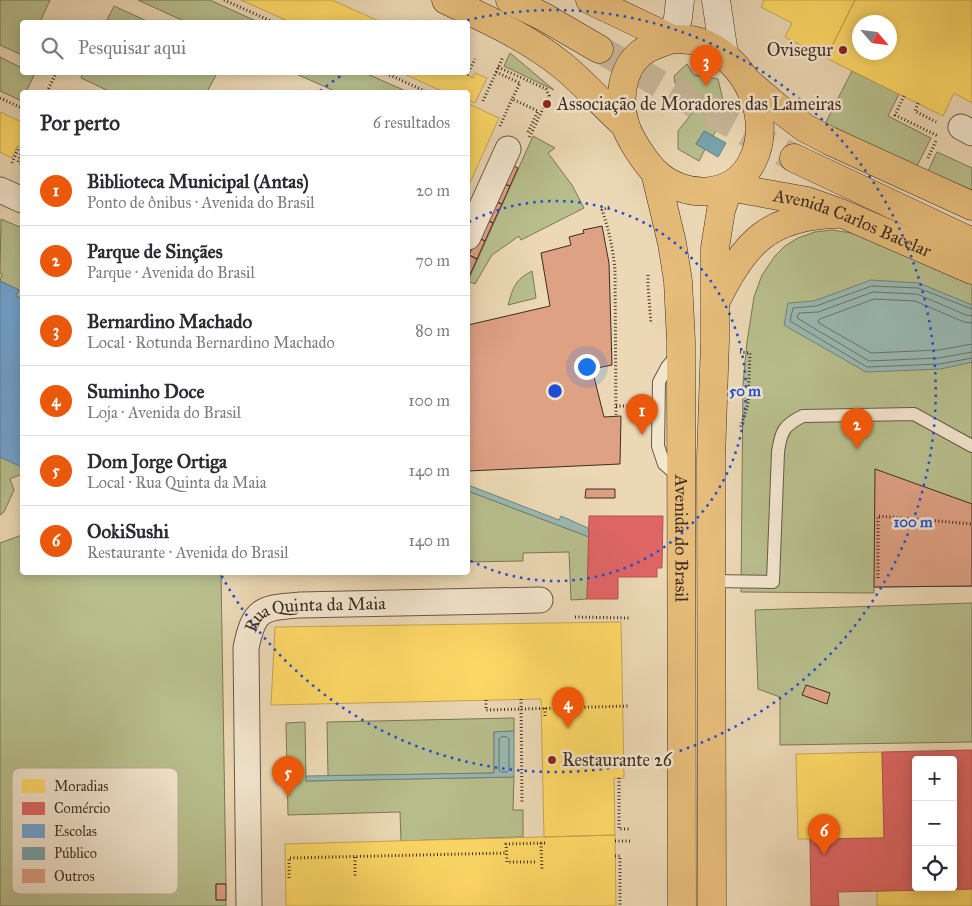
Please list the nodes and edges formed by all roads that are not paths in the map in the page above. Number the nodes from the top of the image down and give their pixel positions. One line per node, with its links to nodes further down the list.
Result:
1 (446, 0): 10 (main road)
2 (510, 0): 3 (main road)
3 (544, 0)
4 (590, 0): 7 (main road)
5 (680, 0): 7 (main road)
6 (716, 0): 8 (main road)
7 (672, 39): 8 (main road); 10 (main road)
8 (724, 54): 9 (main road)
9 (745, 79): 13 (main road); 16 (main road)
10 (625, 125): 12 (main road)
11 (520, 143): 19 (street)
12 (655, 172): 13 (main road); 27 (main road, Avenida do Brasil)
13 (729, 187): 17 (main road, Avenida Carlos Bacelar); 22 (main road, Avenida do Brasil)
14 (0, 190): 15 (street)
15 (20, 199)
16 (972, 206)
17 (843, 214): 21 (main road, Avenida Carlos Bacelar); 22 (main road)
18 (972, 224): 20 (main road, Avenida Carlos Bacelar)
19 (470, 234)
20 (972, 242)
21 (972, 270)
22 (716, 302): 24 (main road, Avenida do Brasil)
23 (972, 446): 24 (lane)
24 (712, 581): 28 (main road, Avenida do Brasil)
25 (540, 600): 26 (street, Rua Quinta da Maia)
26 (249, 906)
27 (682, 906)
28 (712, 906)

